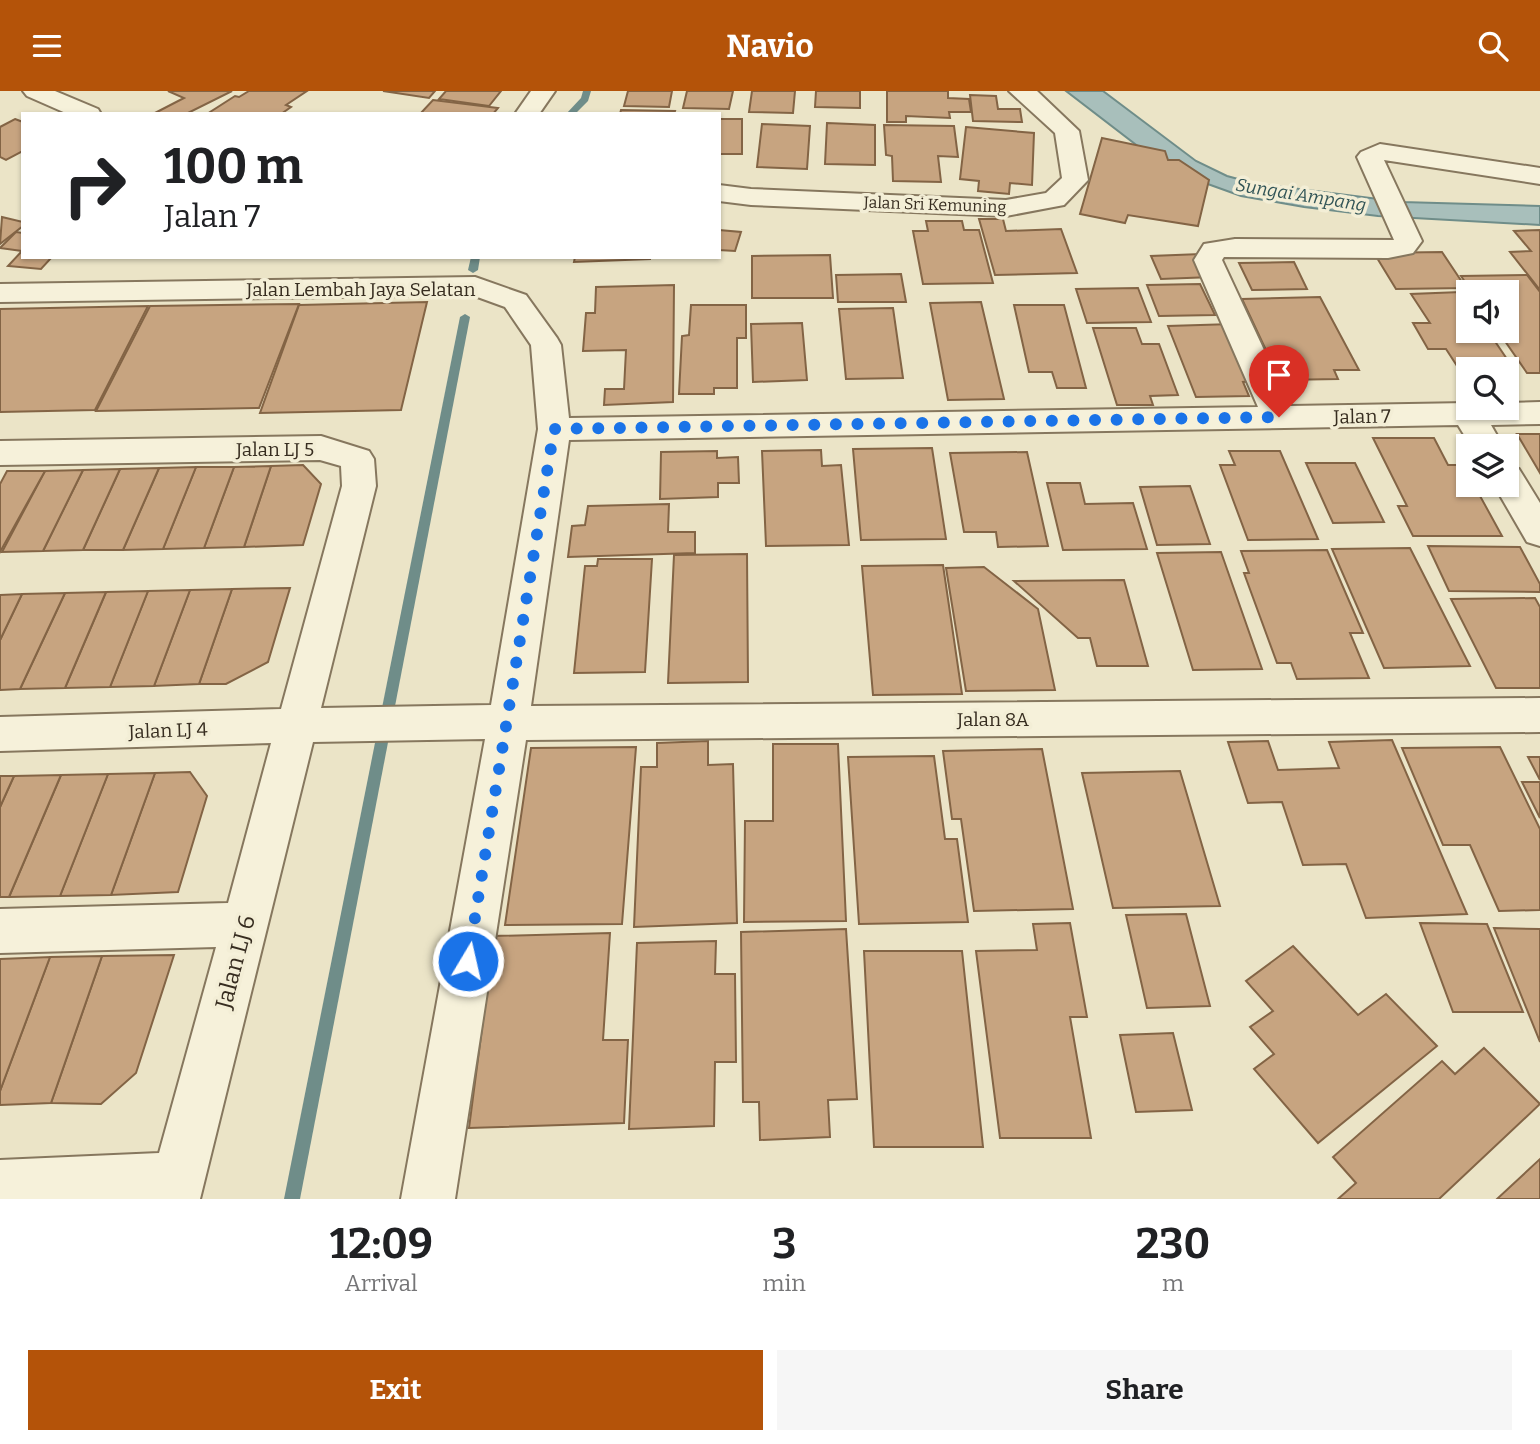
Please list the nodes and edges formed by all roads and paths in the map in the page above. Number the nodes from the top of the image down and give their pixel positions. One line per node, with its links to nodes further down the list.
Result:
1 (35, 91): 4 (street)
2 (543, 91): 5 (street)
3 (1021, 91): 7 (street, Jalan Sri Kemuning)
4 (84, 112)
5 (528, 112)
6 (1540, 176): 13 (street)
7 (721, 193)
8 (421, 272): 9 (street, Jalan Lembah Jaya Selatan); 14 (street, Jalan Lembah Jaya Selatan)
9 (0, 293)
10 (1519, 413): 11 (street, Jalan 7)
11 (1540, 413)
12 (1456, 414): 13 (street, Jalan 7)
13 (1279, 417): 14 (street, Jalan 7)
14 (554, 429): 20 (street, Jalan Lembah Jaya Selatan)
15 (0, 453): 21 (street, Jalan LJ 5)
16 (1518, 497): 17 (street)
17 (1540, 533)
18 (1540, 715): 20 (street, Jalan 8A)
19 (446, 721): 20 (street, Jalan 8A); 21 (street, Jalan LJ 4)
20 (508, 723): 27 (street, Jalan Lembah Jaya Selatan)
21 (316, 725): 22 (street, Jalan LJ 4); 23 (street, Jalan LJ 6)
22 (0, 734)
23 (245, 924): 24 (street); 26 (street, Jalan LJ 6)
24 (0, 931)
25 (0, 1186): 26 (street)
26 (176, 1189)
27 (428, 1199)

